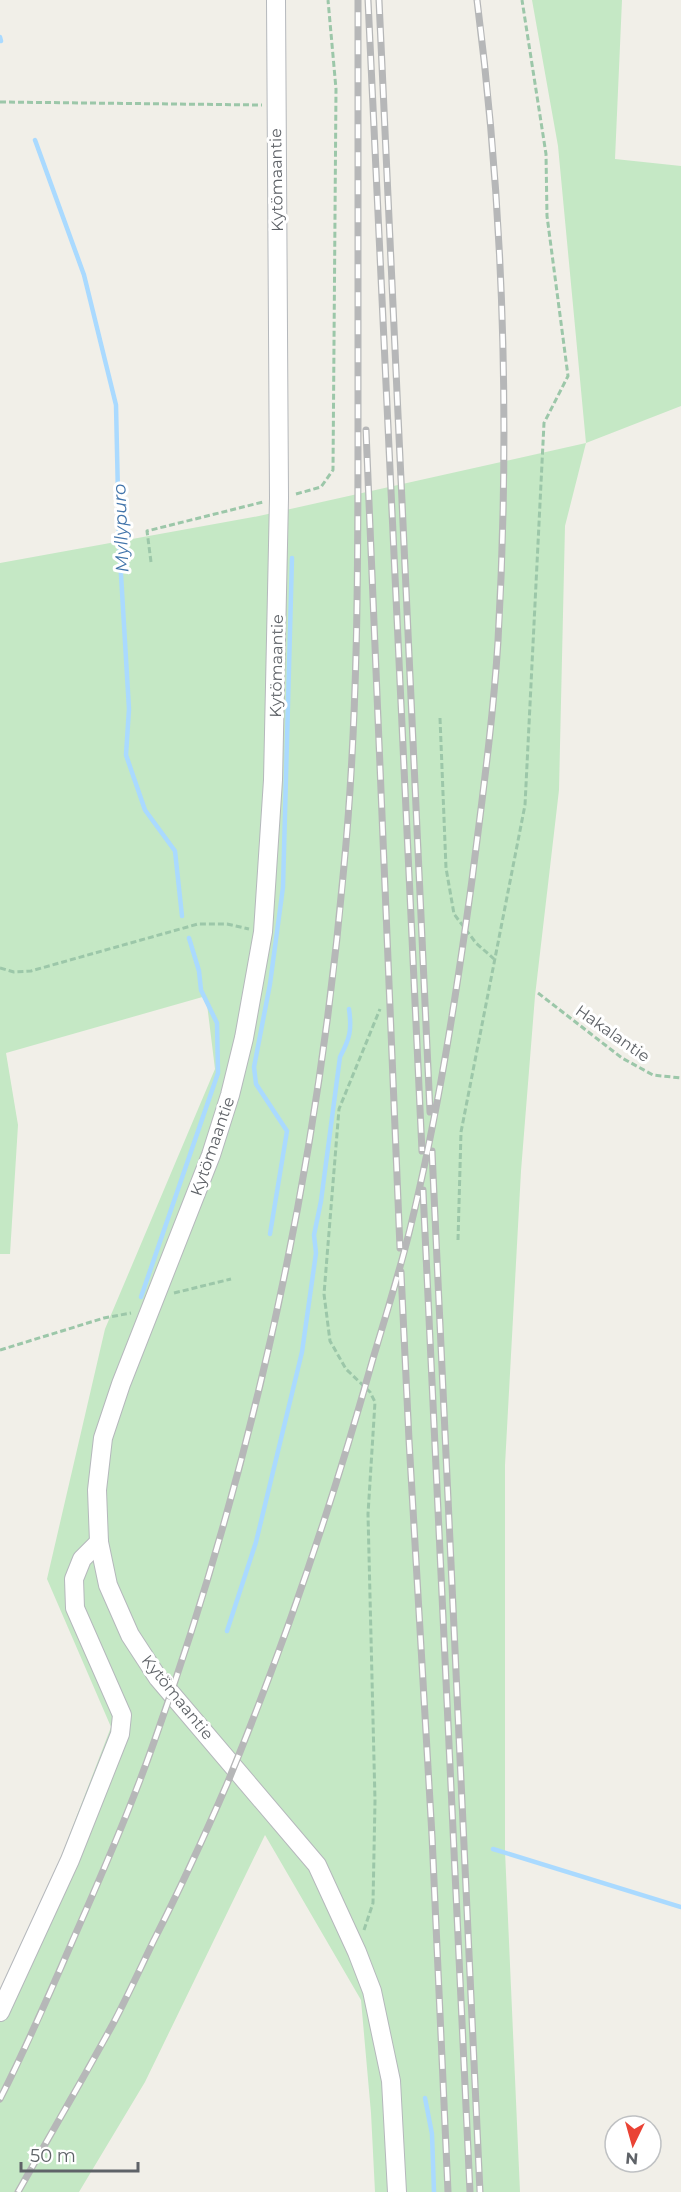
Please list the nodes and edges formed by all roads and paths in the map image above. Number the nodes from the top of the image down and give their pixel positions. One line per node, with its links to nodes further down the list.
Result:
1 (276, 0): 5 (street, Kytömaantie)
2 (328, 0): 6 (path)
3 (522, 0): 10 (path)
4 (0, 102): 5 (path)
5 (276, 106): 6 (street, Kytömaantie)
6 (279, 498): 7 (path); 9 (street, Kytömaantie)
7 (151, 562)
8 (440, 718): 10 (path)
9 (264, 932): 11 (path); 17 (street, Kytömaantie)
10 (494, 958): 15 (path)
11 (0, 968)
12 (538, 993): 14 (path, Hakalantie)
13 (380, 1009): 21 (path)
14 (681, 1078)
15 (458, 1240)
16 (231, 1279): 17 (path)
17 (158, 1292): 18 (street, Kytömaantie)
18 (151, 1310): 19 (path); 20 (street, Kytömaantie)
19 (0, 1350)
20 (99, 1542): 21 (street, Kytömaantie); 22 (street)
21 (357, 1952): 23 (street, Kytömaantie)
22 (0, 2012)
23 (397, 2192)

